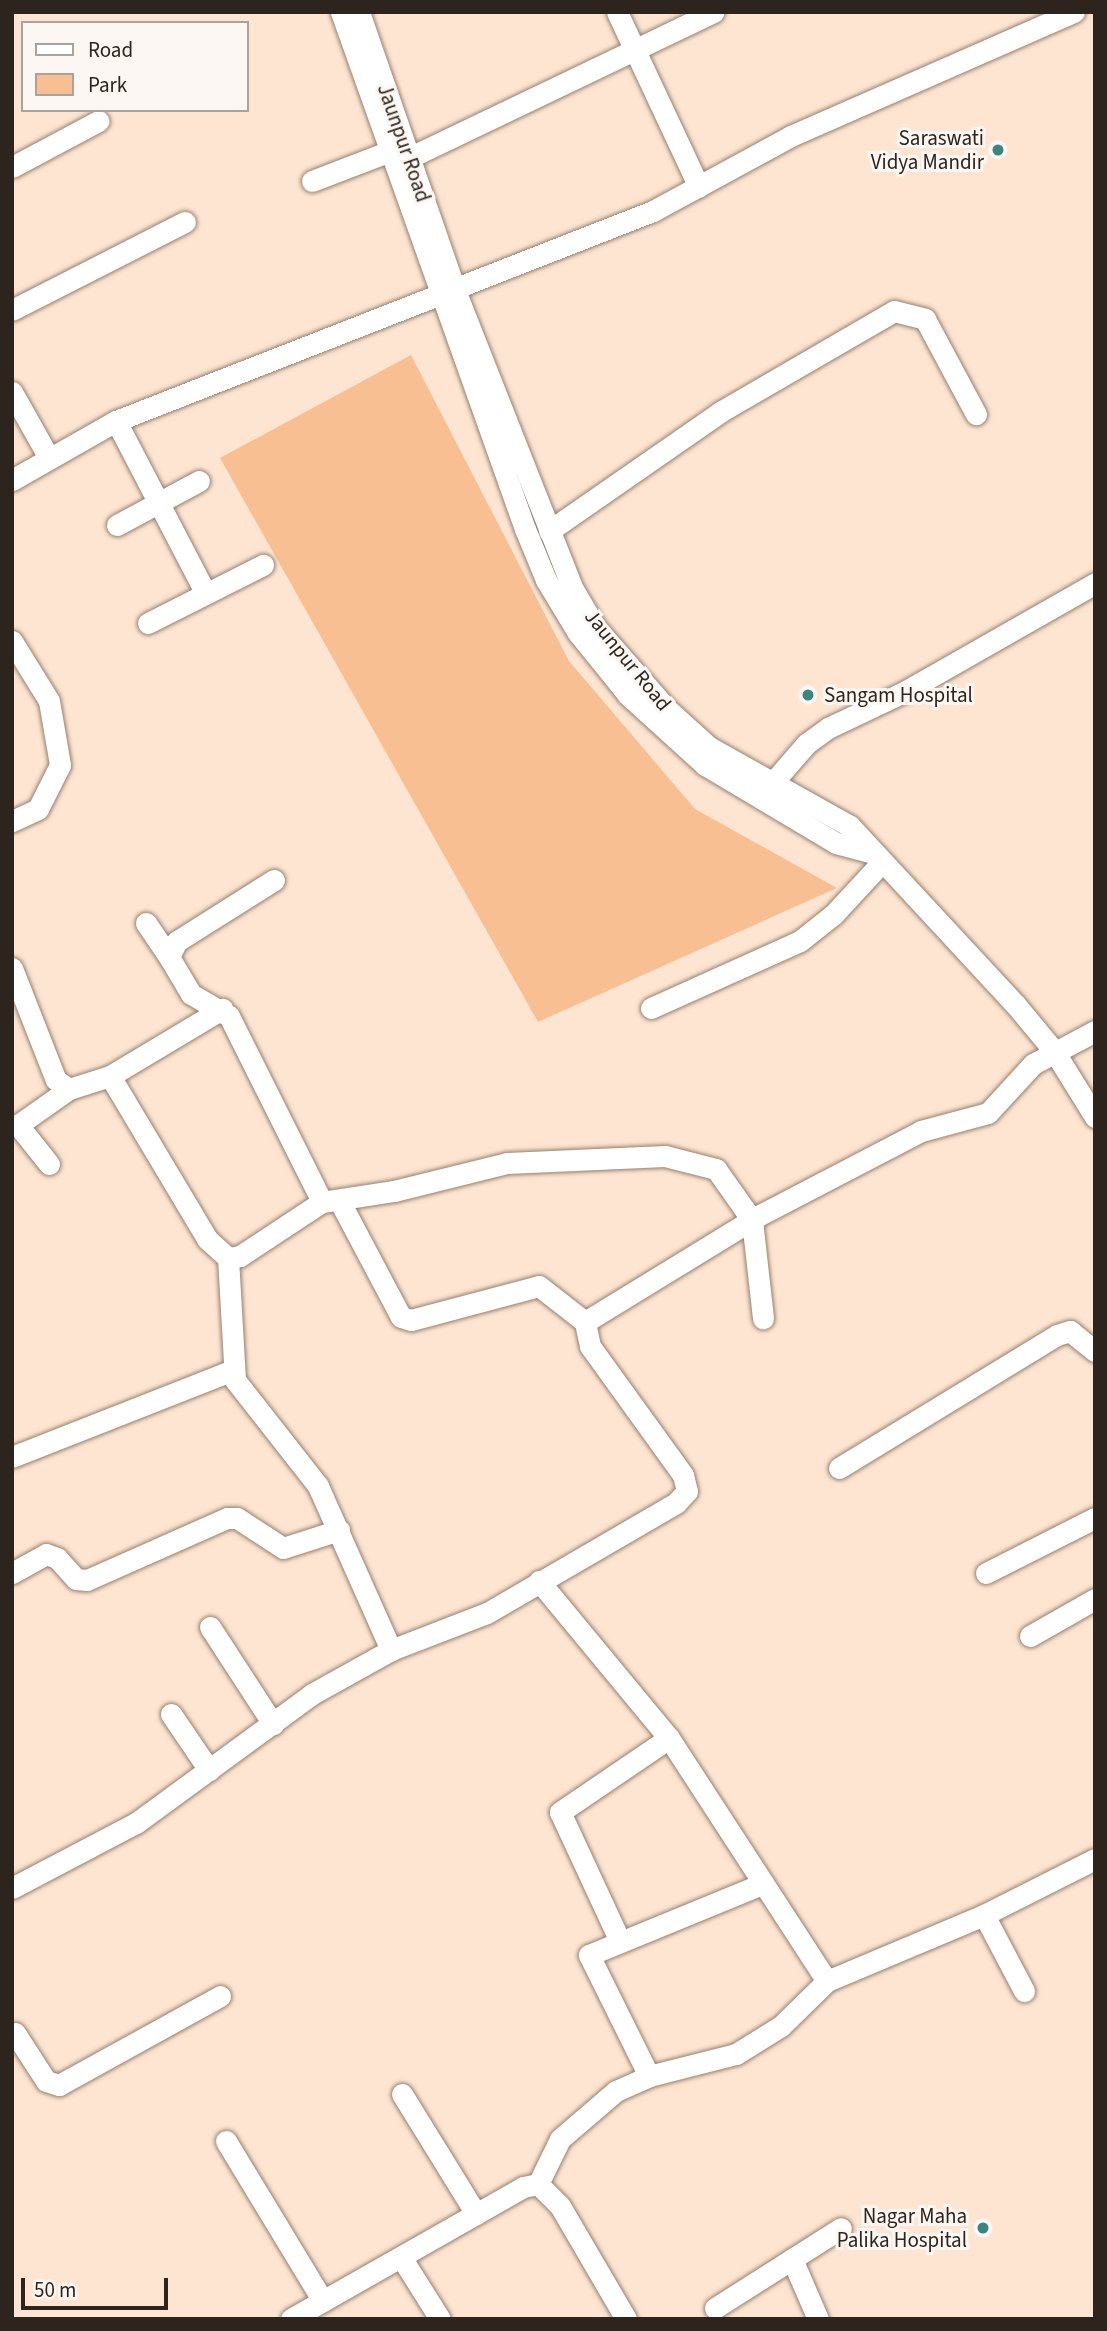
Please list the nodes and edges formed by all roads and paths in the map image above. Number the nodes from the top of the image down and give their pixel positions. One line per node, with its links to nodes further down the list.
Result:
1 (341, 12): 8 (street)
2 (359, 12): 8 (street, Jaunpur Road)
3 (617, 12): 6 (street)
4 (713, 12): 6 (street)
5 (1074, 12): 11 (street)
6 (637, 51): 8 (street); 11 (street)
7 (98, 121): 9 (street)
8 (398, 158): 10 (street); 13 (street, Jaunpur Road)
9 (12, 167)
10 (312, 181)
11 (699, 187): 13 (street)
12 (185, 222): 14 (street)
13 (448, 293): 17 (street); 23 (street, Jaunpur Road); 29 (street)
14 (12, 310)
15 (12, 392): 18 (street)
16 (976, 414): 23 (street)
17 (116, 421): 18 (street); 21 (street)
18 (49, 458): 19 (street)
19 (12, 480)
20 (199, 481): 21 (street)
21 (159, 503): 22 (street); 26 (street)
22 (117, 525)
23 (549, 531): 29 (street, Jaunpur Road)
24 (263, 565): 26 (street)
25 (1095, 583): 29 (street)
26 (205, 592): 27 (street)
27 (148, 623)
28 (12, 641): 30 (street)
29 (765, 791): 31 (street, Jaunpur Road)
30 (12, 821)
31 (878, 858): 36 (street); 39 (street, Jaunpur Road)
32 (274, 880): 34 (street)
33 (146, 923): 34 (street)
34 (169, 957): 37 (street)
35 (12, 968): 41 (street)
36 (651, 1008)
37 (222, 1009): 40 (street); 44 (street)
38 (1095, 1031): 39 (street)
39 (1054, 1051): 42 (street, Jaunpur Road); 45 (street)
40 (110, 1076): 41 (street); 46 (street)
41 (69, 1089): 43 (street)
42 (1095, 1117)
43 (48, 1164)
44 (330, 1201): 45 (street); 46 (street); 48 (street)
45 (752, 1220): 47 (street); 48 (street)
46 (228, 1258): 50 (street)
47 (763, 1318)
48 (585, 1322): 57 (street)
49 (1095, 1352): 52 (street)
50 (233, 1370): 51 (street); 54 (street)
51 (12, 1457)
52 (839, 1468)
53 (1095, 1518): 56 (street)
54 (339, 1530): 55 (street); 61 (street)
55 (12, 1573)
56 (986, 1573)
57 (539, 1581): 61 (street); 64 (street)
58 (1095, 1598): 60 (street)
59 (210, 1627): 63 (street)
60 (1030, 1636)
61 (391, 1650): 63 (street)
62 (171, 1714): 65 (street)
63 (273, 1724): 65 (street)
64 (669, 1738): 67 (street); 70 (street)
65 (209, 1770): 68 (street)
66 (1095, 1859): 69 (street)
67 (760, 1885): 70 (street); 71 (street)
68 (12, 1888)
69 (984, 1915): 71 (street); 72 (street)
70 (619, 1939): 75 (street)
71 (827, 1981): 75 (street)
72 (1024, 1991)
73 (220, 1996): 74 (street)
74 (13, 2032)
75 (649, 2076): 78 (street)
76 (402, 2094): 79 (street)
77 (226, 2141): 83 (street)
78 (538, 2184): 79 (street); 87 (street)
79 (476, 2214): 81 (street)
80 (841, 2228): 82 (street)
81 (401, 2257): 83 (street); 86 (street)
82 (792, 2259): 84 (street); 88 (street)
83 (323, 2301): 85 (street)
84 (716, 2308)
85 (291, 2319)
86 (440, 2319)
87 (626, 2319)
88 (818, 2319)

